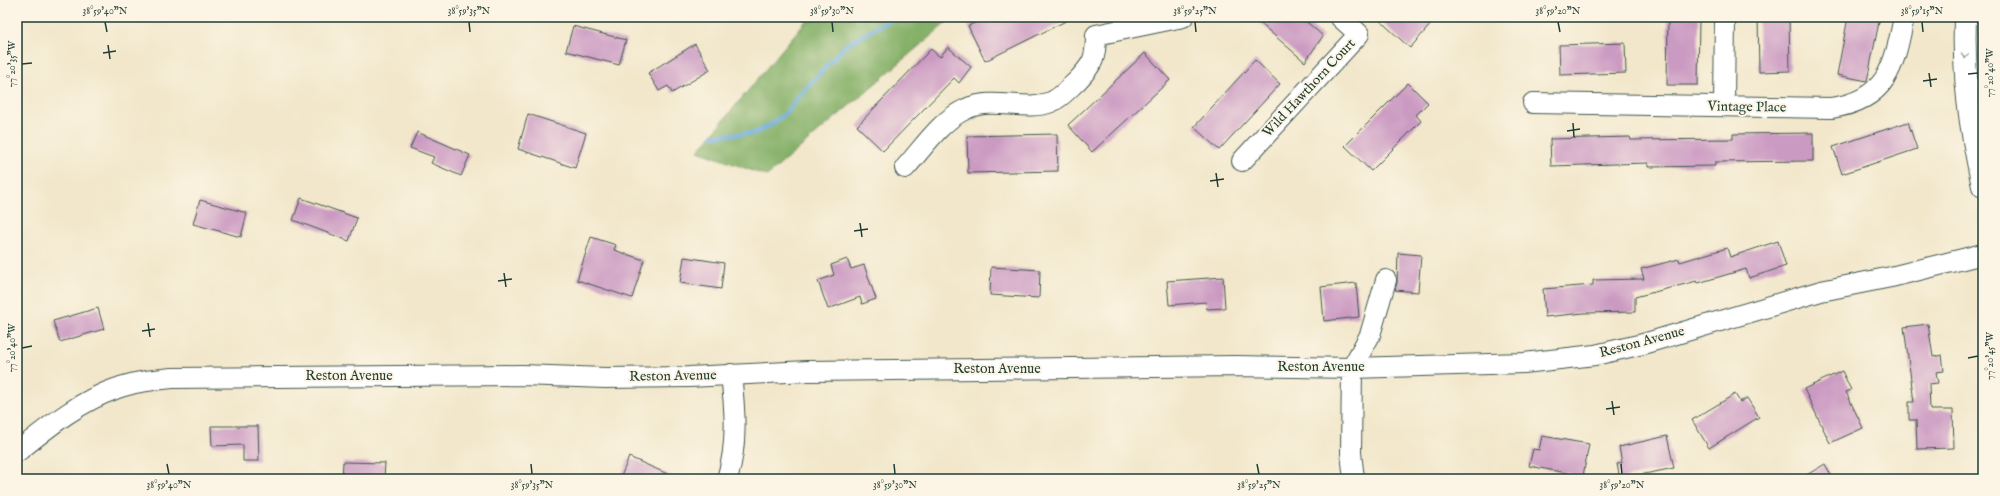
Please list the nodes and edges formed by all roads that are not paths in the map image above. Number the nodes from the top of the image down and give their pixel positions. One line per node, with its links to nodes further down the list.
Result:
1 (1183, 17): 9 (street)
2 (1340, 17): 8 (street, Wild Hawthorn Court)
3 (1725, 17): 7 (street)
4 (1904, 17): 7 (street, Vintage Place)
5 (1965, 17): 10 (main road, one-way to 10)
6 (1533, 103): 7 (street, Vintage Place)
7 (1724, 106)
8 (1242, 161)
9 (905, 168)
10 (1983, 186)
11 (1983, 254): 13 (street, Reston Avenue)
12 (1386, 280): 13 (street)
13 (1352, 368): 14 (street, Reston Avenue); 17 (street)
14 (731, 374): 15 (street, Reston Avenue); 16 (street)
15 (17, 452)
16 (727, 479)
17 (1354, 479)

